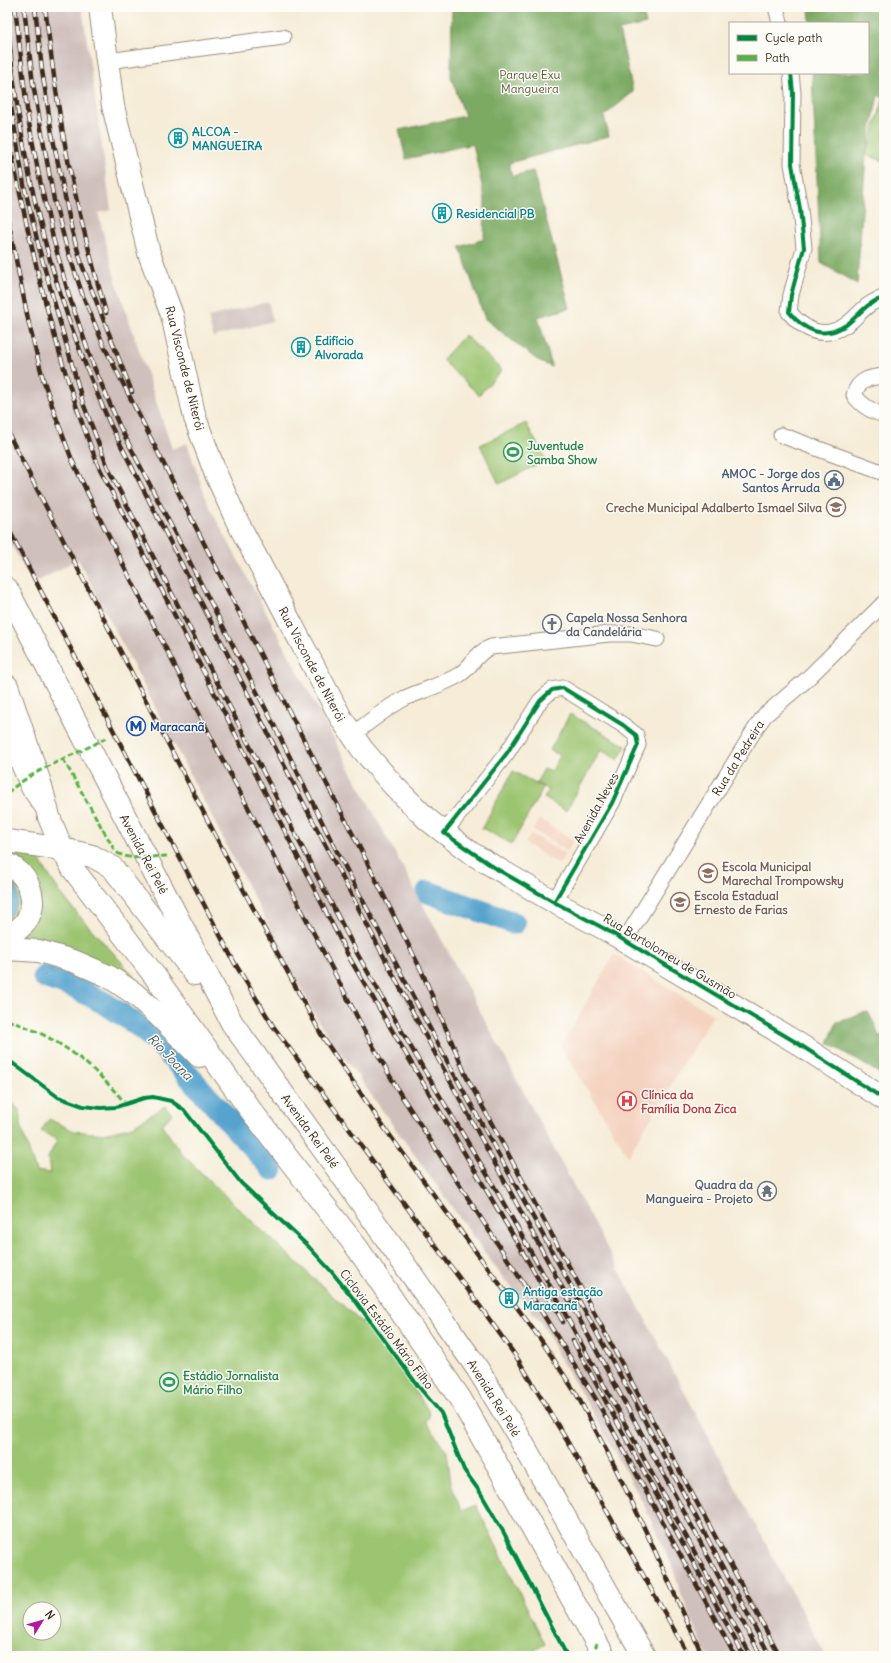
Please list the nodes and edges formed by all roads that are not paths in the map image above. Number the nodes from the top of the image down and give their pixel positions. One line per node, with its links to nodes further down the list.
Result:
1 (100, 7): 5 (main road, Rua Visconde de Niterói)
2 (776, 7): 3 (street)
3 (780, 22)
4 (283, 37): 5 (street)
5 (108, 61): 16 (main road, Rua Visconde de Niterói)
6 (791, 74): 7 (street)
7 (884, 298)
8 (884, 376): 9 (street)
9 (884, 415)
10 (781, 434): 11 (street)
11 (884, 473)
12 (7, 589): 27 (main road, Avenida Rei Pelé)
13 (884, 603): 25 (street, Rua da Pedreira)
14 (657, 639): 16 (street)
15 (7, 686): 18 (main road)
16 (352, 735): 19 (main road, Rua Visconde de Niterói)
17 (7, 737): 18 (street)
18 (49, 817): 21 (main road)
19 (444, 833): 23 (main road, Rua Bartolomeu de Gusmão); 23 (street, Avenida Neves)
20 (7, 841): 21 (main road)
21 (62, 849): 27 (main road); 29 (main road)
22 (7, 864): 24 (main road)
23 (554, 902): 25 (main road, Rua Bartolomeu de Gusmão)
24 (7, 938)
25 (625, 940): 28 (main road, Rua Bartolomeu de Gusmão)
26 (7, 949): 29 (main road)
27 (232, 1023): 31 (main road, Avenida Rei Pelé)
28 (884, 1099)
29 (246, 1104): 30 (main road)
30 (368, 1263): 31 (main road); 32 (main road)
31 (407, 1269): 33 (main road, Avenida Rei Pelé)
32 (604, 1656)
33 (644, 1656)

